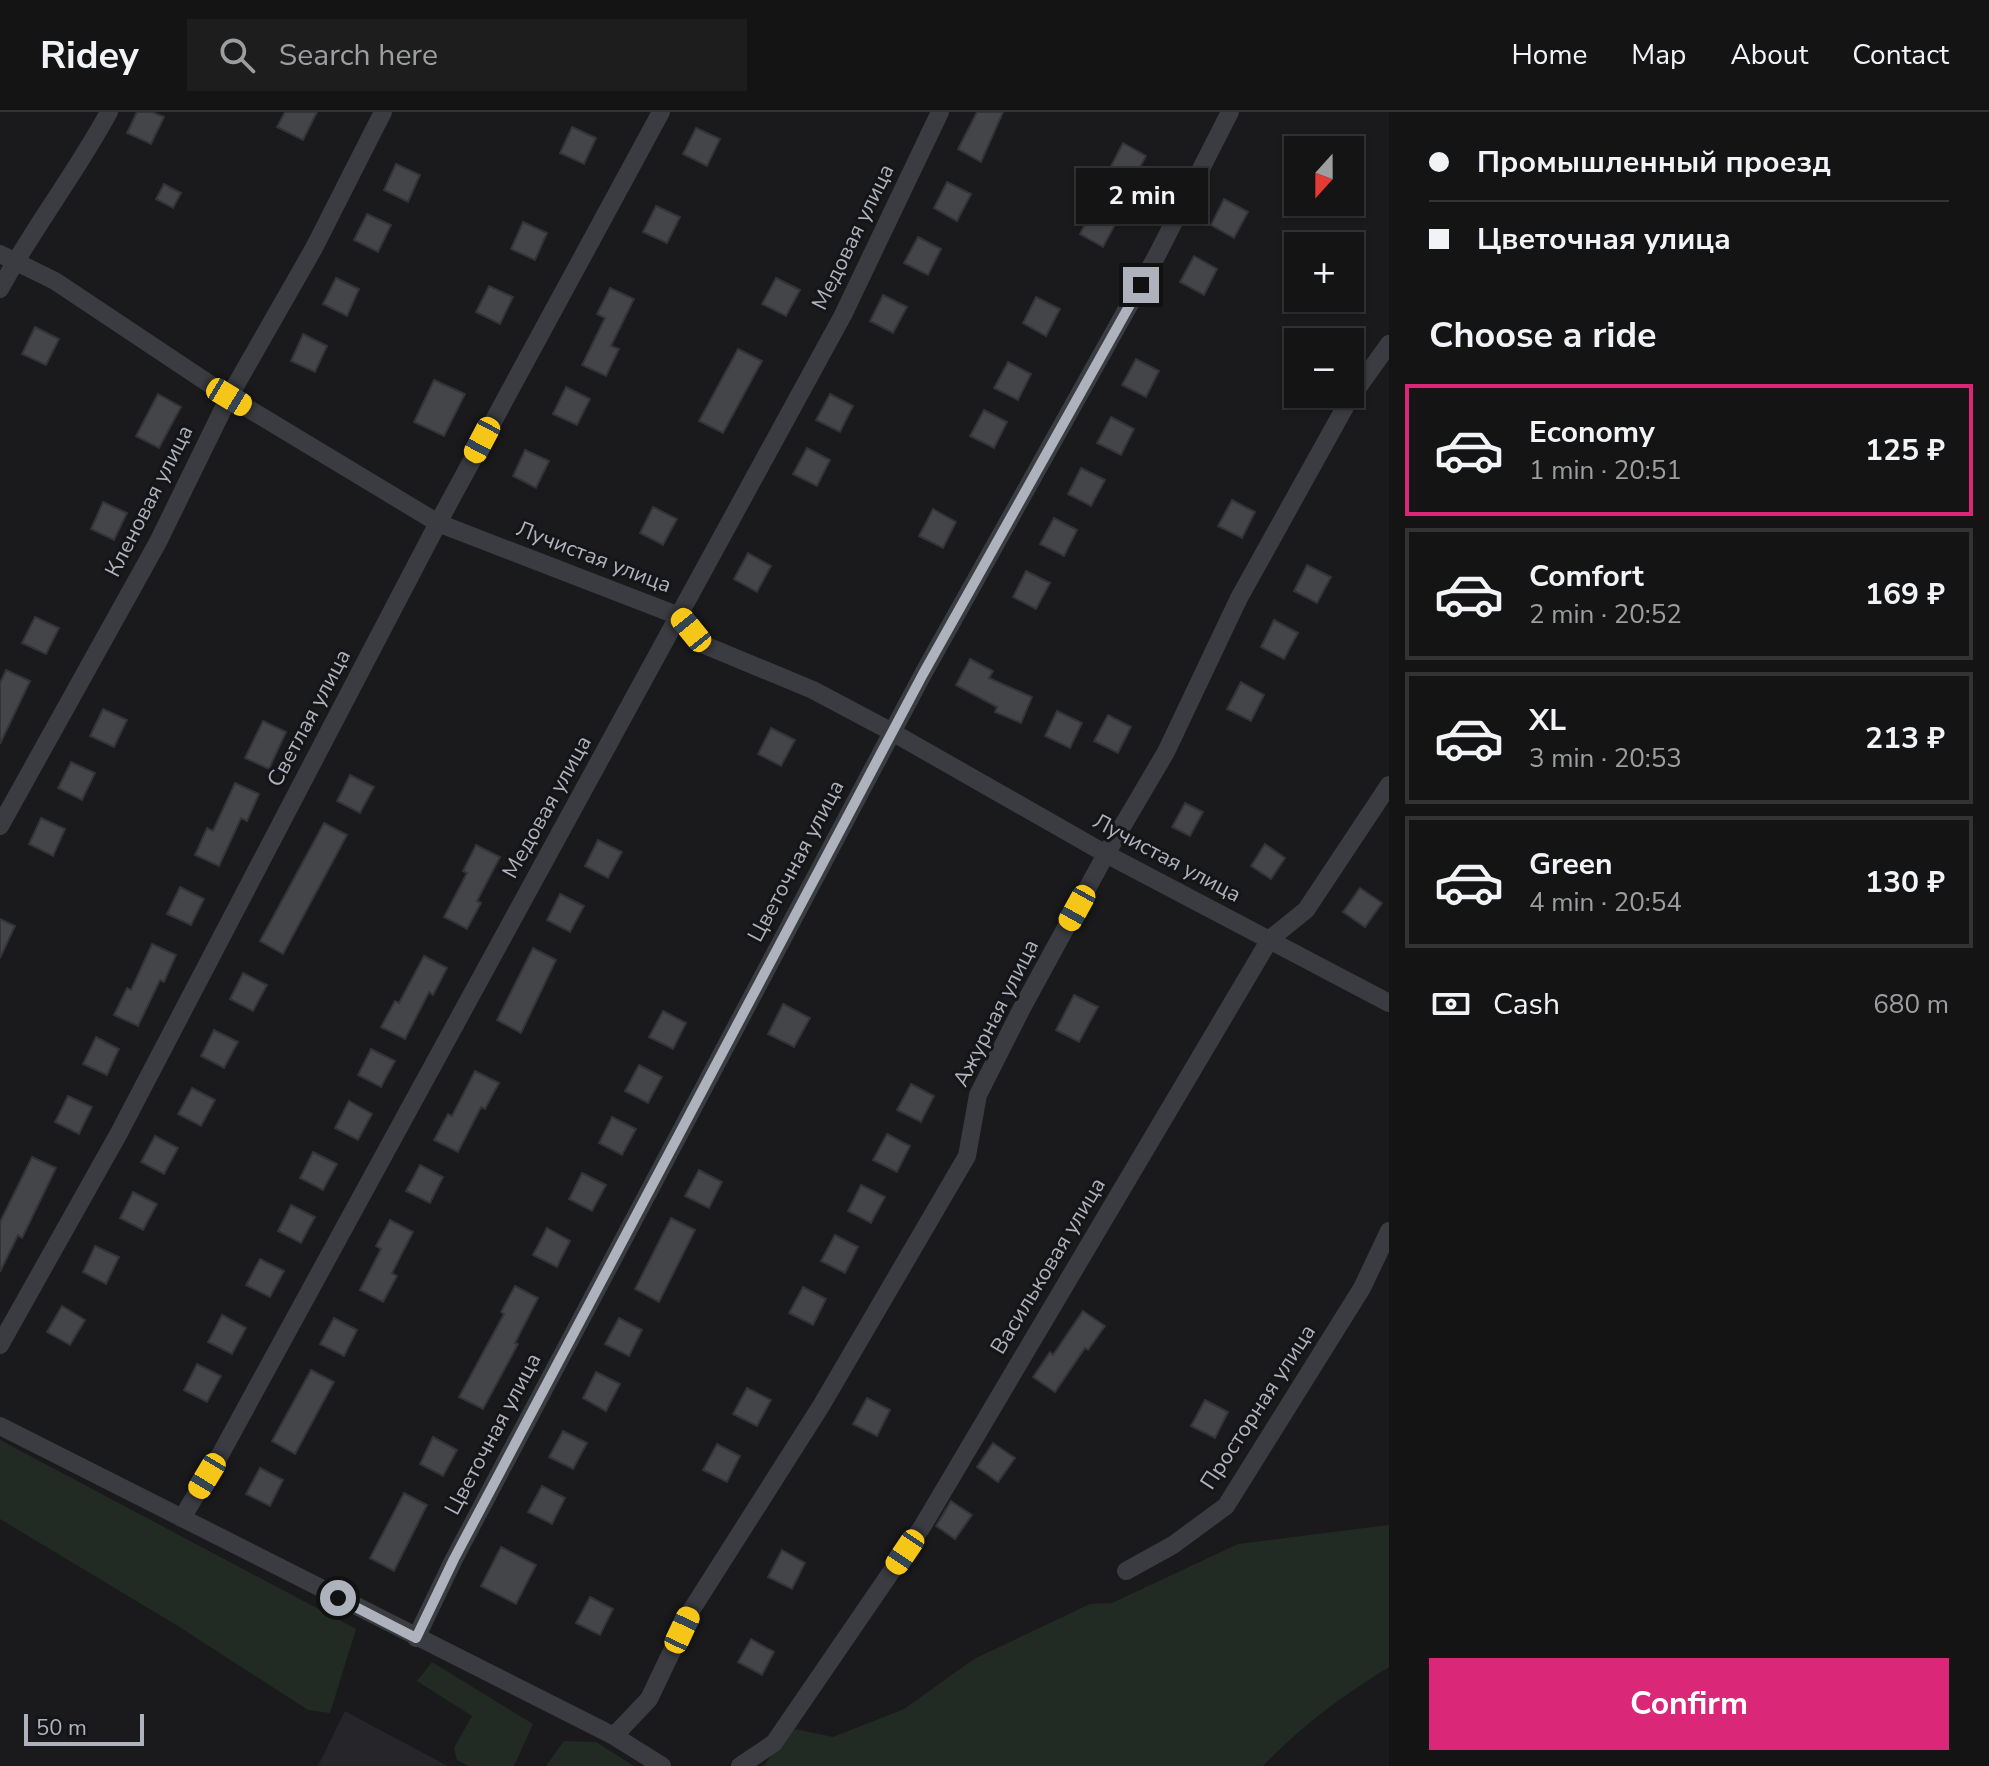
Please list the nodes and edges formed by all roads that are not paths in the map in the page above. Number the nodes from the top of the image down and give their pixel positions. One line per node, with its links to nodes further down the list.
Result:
1 (109, 112): 6 (street)
2 (383, 112): 9 (street, Кленовая улица)
3 (661, 112): 10 (street, Светлая улица)
4 (940, 112): 11 (street, Медовая улица)
5 (1230, 112): 12 (street, Цветочная улица)
6 (8, 258): 7 (street); 9 (street, Лучистая улица)
7 (0, 289)
8 (1389, 344): 15 (street, Ажурная улица)
9 (229, 397): 10 (street, Лучистая улица); 14 (street, Кленовая улица)
10 (438, 523): 11 (street, Лучистая улица); 19 (street, Светлая улица)
11 (679, 616): 12 (street, Лучистая улица); 21 (street, Медовая улица)
12 (892, 732): 15 (street, Лучистая улица); 23 (street, Цветочная улица)
13 (1389, 785): 16 (street, Васильковая улица)
14 (0, 826)
15 (1106, 854): 16 (street, Лучистая улица); 24 (street, Ажурная улица)
16 (1270, 939): 17 (street, Лучистая улица); 26 (street, Васильковая улица)
17 (1389, 1003)
18 (1389, 1231): 22 (street, Просторная улица)
19 (0, 1345)
20 (0, 1426): 21 (street)
21 (182, 1518): 23 (street)
22 (1126, 1571)
23 (416, 1638): 24 (street)
24 (614, 1736): 25 (street)
25 (662, 1766)
26 (740, 1766)

